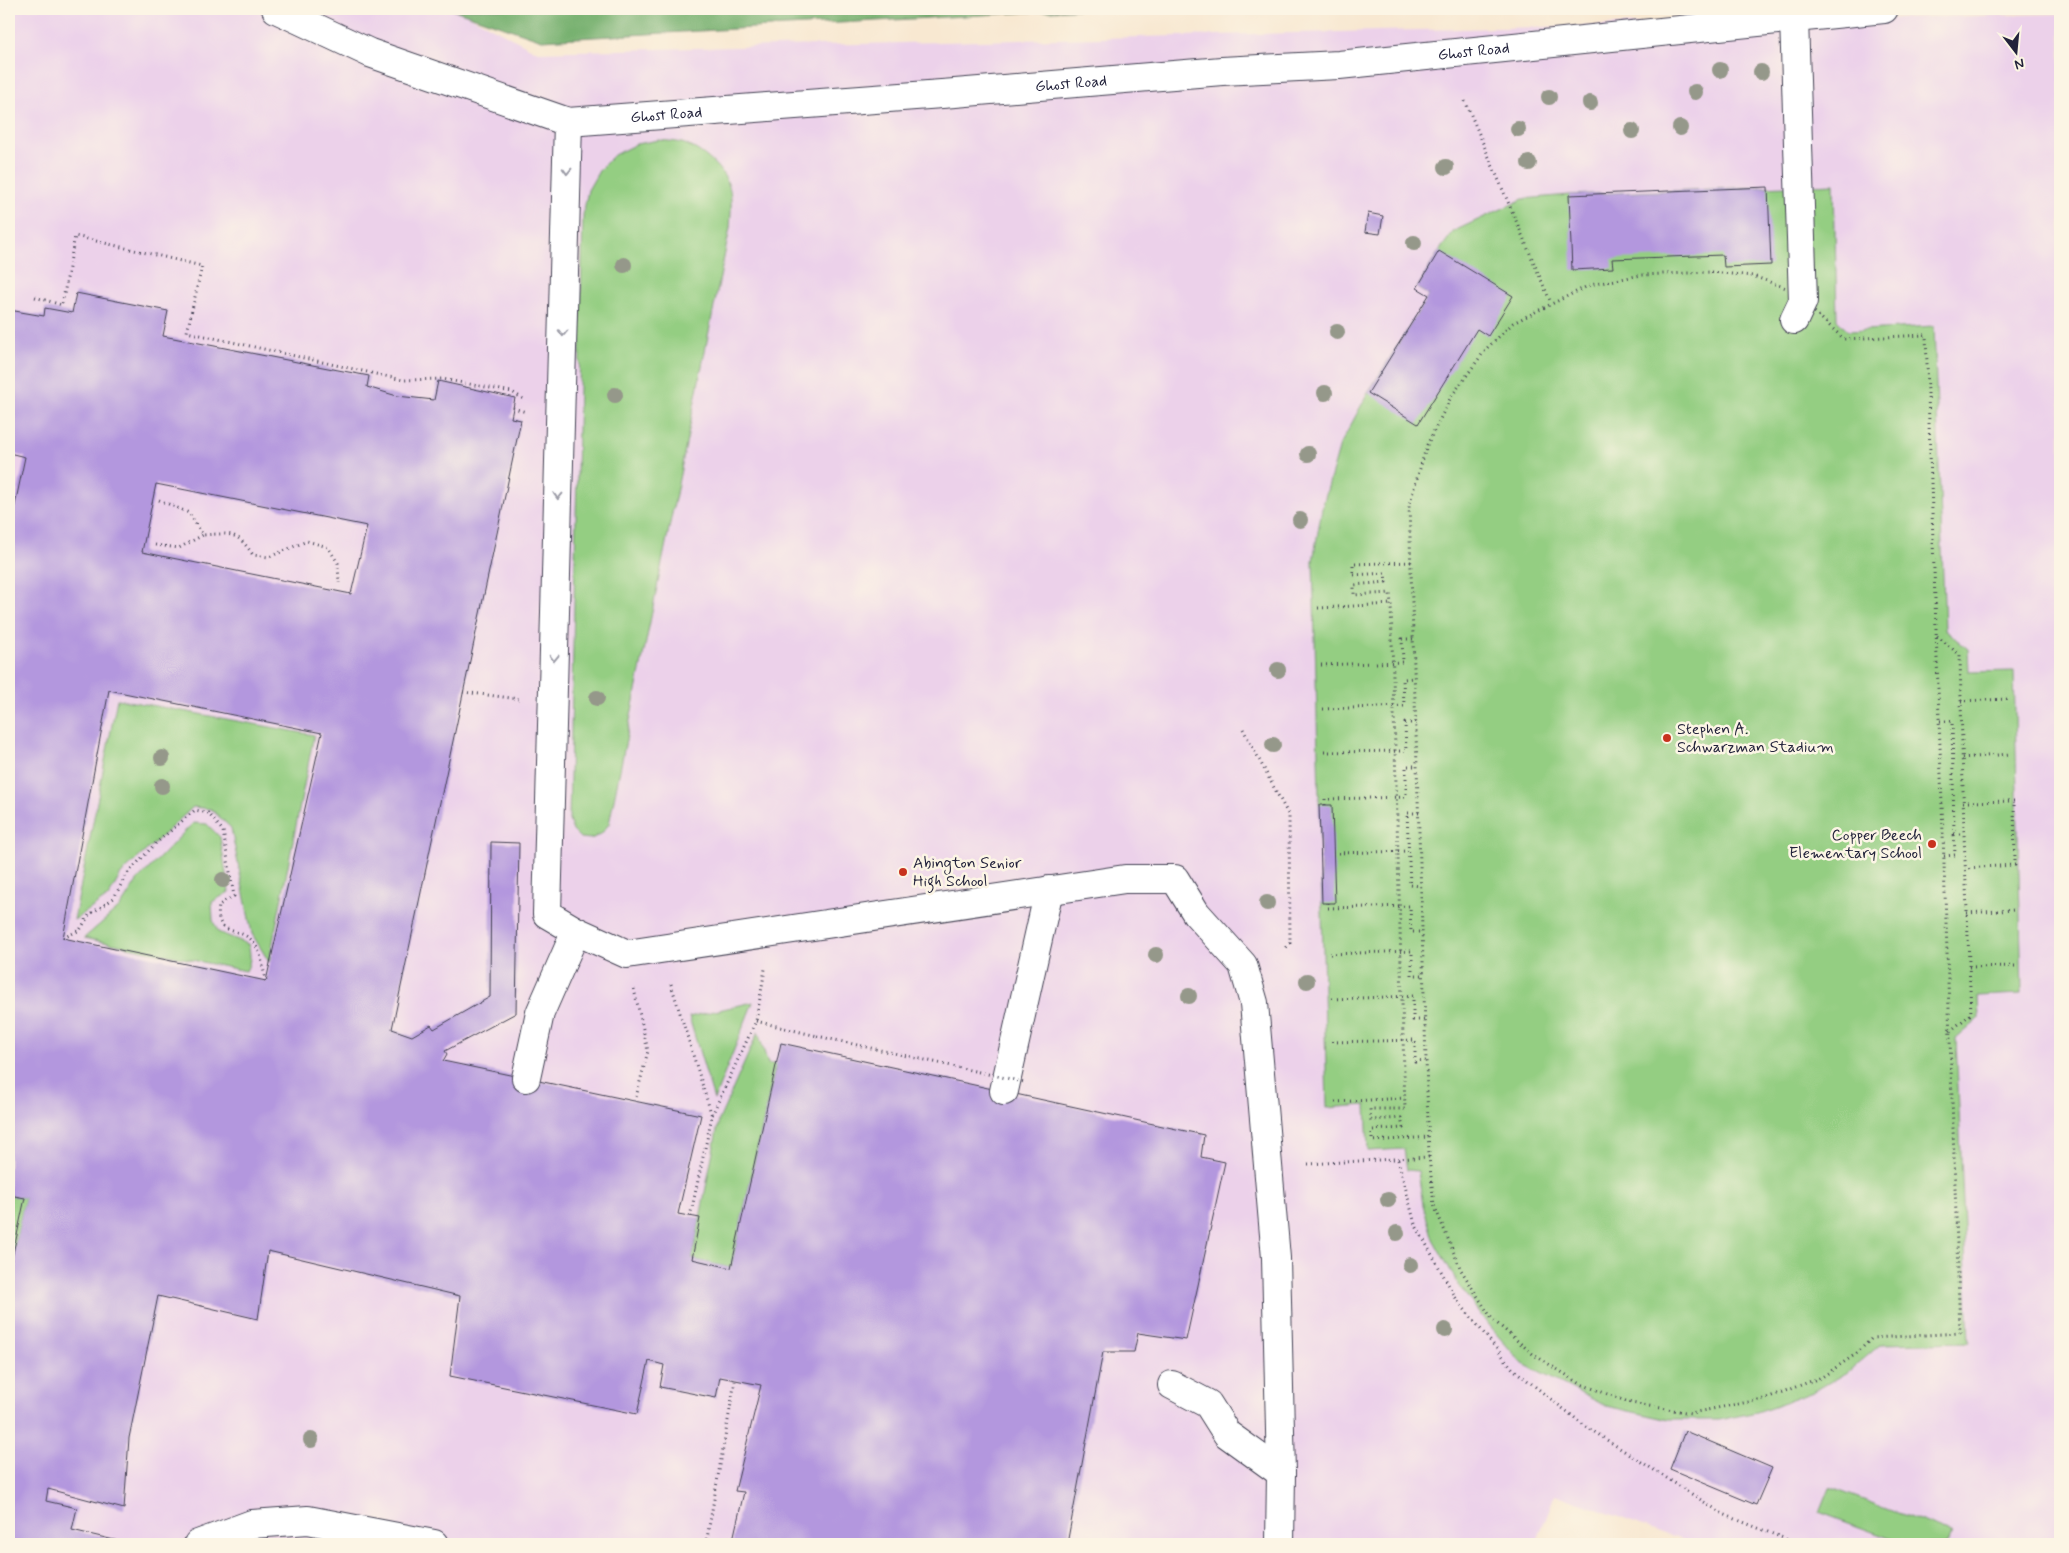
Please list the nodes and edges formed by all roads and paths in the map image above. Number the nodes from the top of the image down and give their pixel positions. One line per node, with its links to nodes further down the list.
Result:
1 (276, 9): 5 (street, Ghost Road)
2 (1884, 9): 3 (street, Ghost Road)
3 (1794, 18): 5 (street, Ghost Road); 8 (street)
4 (1465, 101): 7 (path)
5 (568, 122): 53 (street, one-way to 53)
6 (36, 298): 9 (path)
7 (1551, 303): 8 (path); 13 (path)
8 (1798, 310): 17 (path)
9 (528, 401)
10 (159, 500): 11 (path)
11 (203, 535): 12 (path); 14 (path)
12 (155, 545)
13 (1411, 562): 15 (path); 18 (path)
14 (339, 583)
15 (1391, 604): 16 (path); 19 (path)
16 (1318, 608)
17 (1937, 636): 25 (path); 28 (path)
18 (1413, 639): 19 (path); 21 (path)
19 (1392, 662): 20 (path); 26 (path)
20 (1321, 665)
21 (1414, 678): 26 (path); 29 (path)
22 (463, 692): 24 (path)
23 (2009, 699): 25 (path)
24 (526, 700)
25 (1961, 701): 34 (path)
26 (1393, 707): 27 (path); 31 (path)
27 (1323, 709)
28 (1940, 721): 40 (path); 45 (path)
29 (1416, 723): 31 (path); 35 (path)
30 (1243, 729): 56 (path)
31 (1394, 750): 32 (path); 36 (path)
32 (1324, 752)
33 (2010, 754): 34 (path)
34 (1962, 758): 37 (path)
35 (1417, 766): 36 (path); 39 (path)
36 (1396, 798): 38 (path); 42 (path)
37 (1963, 802): 41 (path); 46 (path)
38 (1325, 805)
39 (1419, 813): 43 (path); 47 (path)
40 (1954, 834): 41 (path); 45 (path)
41 (1964, 834): 46 (path)
42 (1398, 850): 43 (path); 44 (path); 50 (path)
43 (1408, 851): 47 (path)
44 (1338, 853)
45 (1944, 856): 70 (path)
46 (1965, 868): 52 (path)
47 (1421, 886): 54 (path)
48 (1049, 890): 53 (street); 75 (street); 87 (street)
49 (1328, 902): 50 (path)
50 (1399, 906): 54 (path); 57 (path)
51 (2014, 910): 52 (path)
52 (1967, 913): 60 (path)
53 (576, 931): 74 (street)
54 (1422, 932): 61 (path)
55 (63, 938): 62 (path)
56 (1284, 950)
57 (1400, 952): 58 (path); 61 (path); 63 (path)
58 (1330, 954)
59 (2016, 966): 60 (path)
60 (1969, 967): 70 (path)
61 (1424, 975): 67 (path)
62 (266, 981)
63 (1402, 996): 64 (path); 67 (path); 71 (path)
64 (1332, 999)
65 (758, 1006): 68 (path)
66 (682, 1019): 79 (path)
67 (1425, 1020): 73 (path)
68 (756, 1021): 75 (path, bridge); 79 (path)
69 (642, 1025): 77 (path)
70 (1949, 1033): 81 (path)
71 (1403, 1040): 72 (path); 73 (path); 76 (path)
72 (1332, 1042)
73 (1426, 1061): 80 (path)
74 (526, 1078)
75 (1014, 1086)
76 (1405, 1098): 78 (path); 80 (path)
77 (635, 1101)
78 (1335, 1102)
79 (712, 1116): 84 (path)
80 (1429, 1137): 81 (path)
81 (1429, 1157): 82 (path)
82 (1398, 1160): 83 (path); 92 (path)
83 (1308, 1164)
84 (690, 1216)
85 (736, 1381): 90 (path)
86 (1172, 1385): 87 (street)
87 (1281, 1473): 91 (street)
88 (198, 1544): 89 (street)
89 (434, 1544)
90 (706, 1544)
91 (1280, 1544)
92 (1798, 1544)

